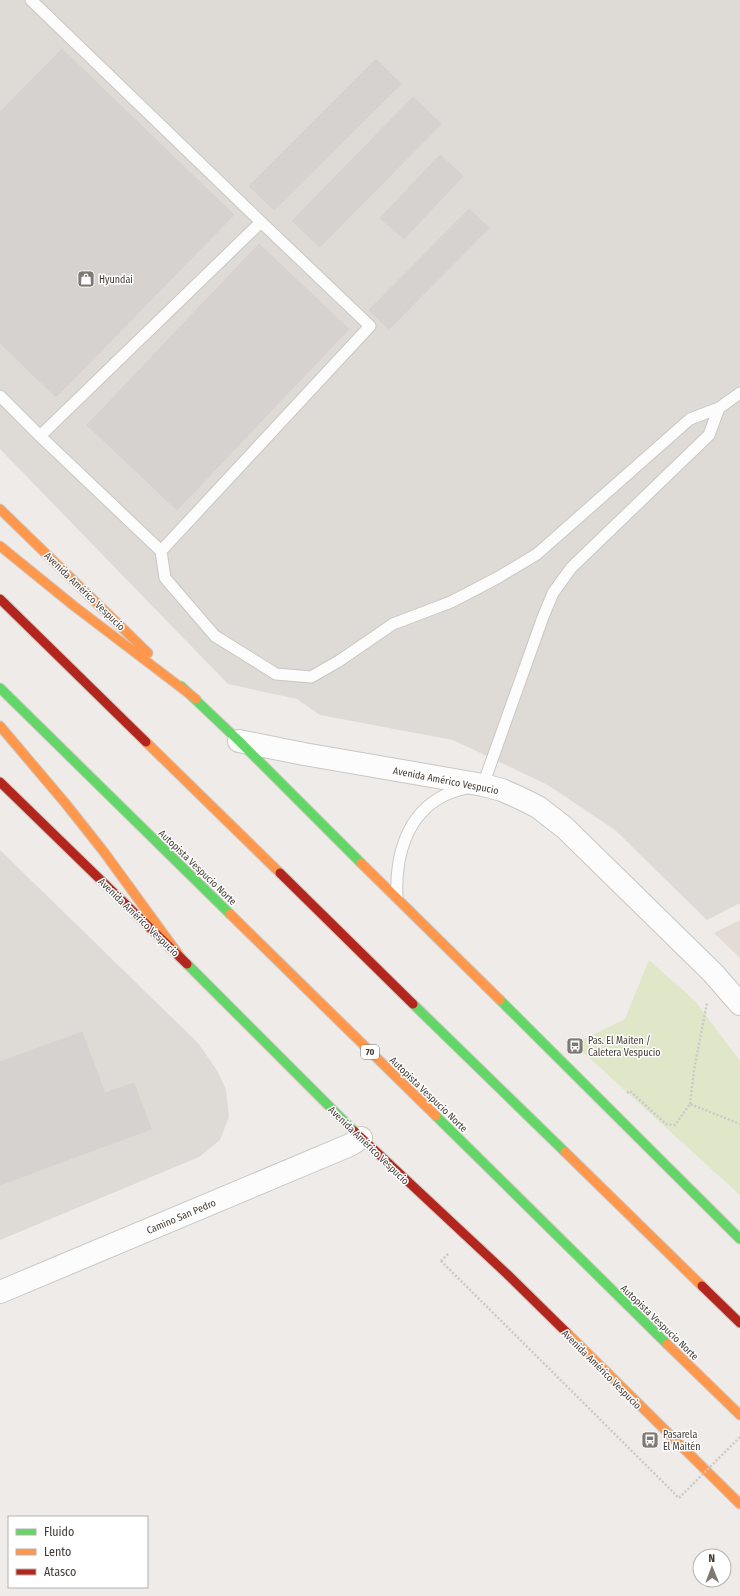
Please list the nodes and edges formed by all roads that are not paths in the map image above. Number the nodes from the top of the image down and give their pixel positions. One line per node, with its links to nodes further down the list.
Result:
1 (31, 0): 2 (lane)
2 (261, 222): 6 (lane); 9 (lane)
3 (740, 394): 5 (lane)
4 (0, 396): 6 (lane)
5 (719, 408): 9 (lane); 16 (lane)
6 (40, 436): 9 (lane)
7 (0, 509): 12 (main road, Avenida Américo Vespucio)
8 (0, 546): 12 (main road)
9 (161, 551)
10 (0, 599): 23 (main road)
11 (0, 688): 24 (main road, Autopista Vespucio Norte / 70)
12 (196, 699): 14 (main road, Avenida Américo Vespucio)
13 (0, 726): 18 (main road)
14 (239, 741): 16 (street, Avenida Américo Vespucio); 17 (main road, Avenida Américo Vespucio)
15 (0, 782): 18 (main road, Avenida Américo Vespucio)
16 (483, 785): 17 (lane); 19 (street, Avenida Américo Vespucio)
17 (398, 899): 21 (main road, Avenida Américo Vespucio)
18 (181, 958): 20 (main road, Avenida Américo Vespucio)
19 (740, 1004)
20 (361, 1138): 22 (street, Camino San Pedro); 25 (main road, Avenida Américo Vespucio)
21 (740, 1239)
22 (0, 1292)
23 (740, 1323)
24 (740, 1415)
25 (740, 1504)

